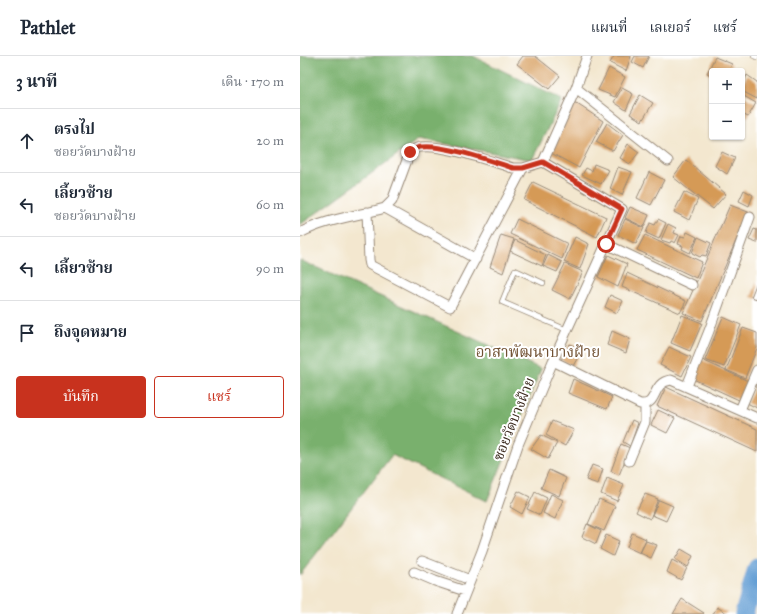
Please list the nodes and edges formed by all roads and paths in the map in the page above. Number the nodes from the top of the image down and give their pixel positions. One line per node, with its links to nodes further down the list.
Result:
1 (587, 56): 2 (street)
2 (576, 88): 3 (street); 4 (street)
3 (668, 161)
4 (543, 162): 5 (street); 10 (street, ซอยวัดบางฝ้าย)
5 (523, 168): 6 (street); 11 (street)
6 (385, 208): 7 (street); 11 (street)
7 (367, 212): 9 (street); 11 (street)
8 (750, 217): 17 (street)
9 (300, 233)
10 (606, 244): 13 (street); 14 (street, ซอยวัดบางฝ้าย)
11 (476, 259)
12 (543, 283): 14 (lane)
13 (692, 285)
14 (567, 330): 15 (street, ซอยวัดบางฝ้าย)
15 (553, 361): 18 (street); 24 (street, ซอยวัดบางฝ้าย)
16 (757, 370): 19 (street)
17 (687, 386): 18 (street); 19 (street)
18 (645, 405): 21 (street)
19 (740, 410): 20 (street)
20 (757, 418)
21 (629, 461)
22 (422, 561): 24 (street)
23 (414, 572): 25 (street)
24 (470, 580): 25 (street, ซอยวัดบางฝ้าย)
25 (466, 591): 26 (street, ซอยวัดบางฝ้าย)
26 (457, 614)

